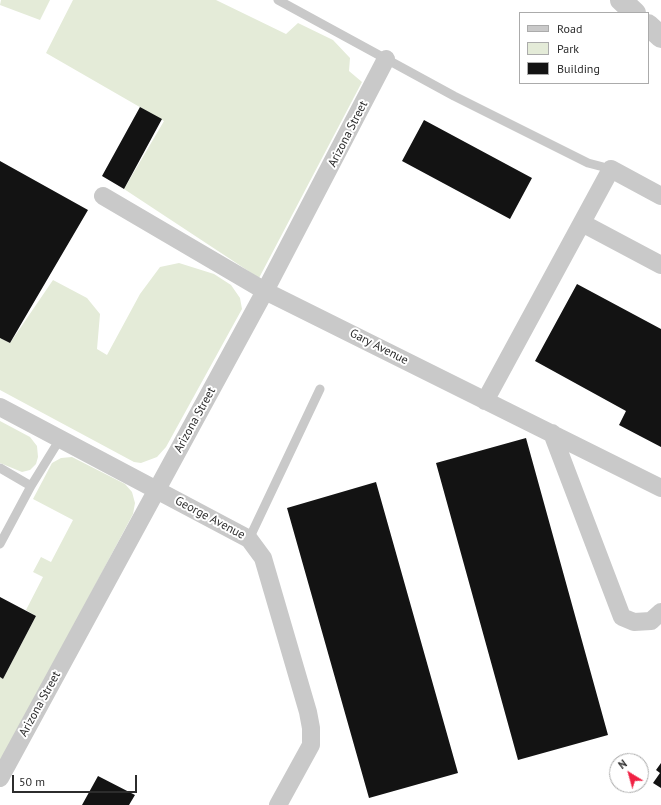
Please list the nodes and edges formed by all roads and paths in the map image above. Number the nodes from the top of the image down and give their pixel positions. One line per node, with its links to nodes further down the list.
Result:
1 (278, 0): 6 (lane)
2 (621, 0): 3 (street)
3 (634, 12)
4 (649, 26): 5 (street)
5 (661, 37)
6 (386, 59): 7 (lane); 12 (street, Arizona Street)
7 (611, 169): 9 (street); 10 (street)
8 (103, 196): 12 (street, Gary Avenue)
9 (661, 196)
10 (582, 223): 11 (street); 14 (street)
11 (661, 265)
12 (265, 290): 14 (street, Gary Avenue); 21 (street, Arizona Street)
13 (320, 389): 22 (lane)
14 (485, 401): 16 (street, Gary Avenue)
15 (0, 407): 17 (street, George Avenue)
16 (552, 433): 20 (street, Gary Avenue); 24 (street)
17 (60, 439): 19 (lane); 21 (street, George Avenue)
18 (0, 468): 19 (lane)
19 (31, 486): 23 (lane)
20 (661, 488)
21 (157, 490): 22 (street, George Avenue); 25 (street, Arizona Street)
22 (249, 539): 26 (street, George Avenue)
23 (0, 544)
24 (661, 612)
25 (0, 778)
26 (278, 805)

